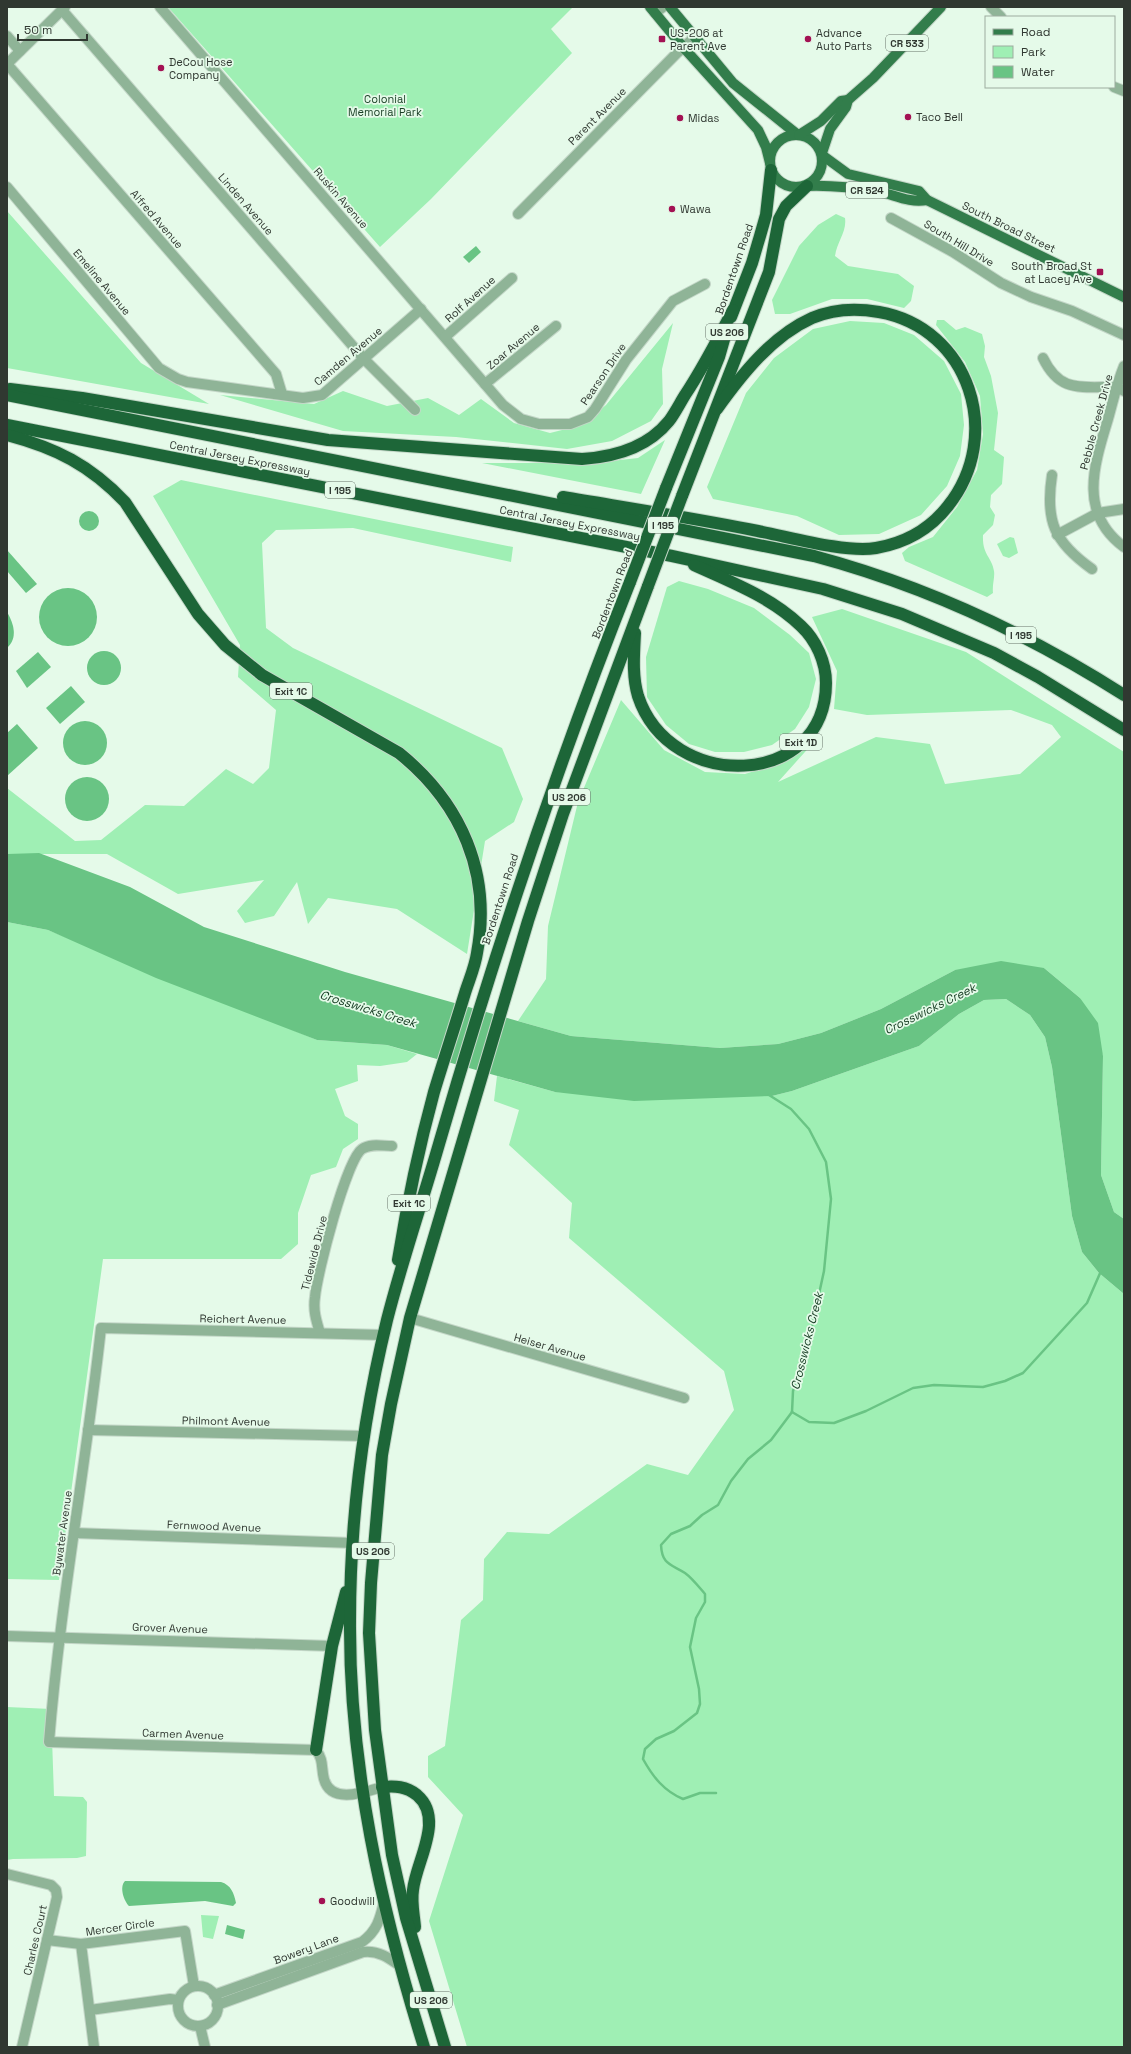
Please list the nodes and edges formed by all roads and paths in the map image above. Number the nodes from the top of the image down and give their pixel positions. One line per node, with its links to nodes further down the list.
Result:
1 (160, 7): 25 (street, Ruskin Avenue)
2 (670, 7): 9 (main road)
3 (941, 7): 13 (main road, CR 533)
4 (991, 7): 7 (street)
5 (64, 8): 11 (street); 31 (street, Linden Avenue)
6 (656, 9): 10 (main road, US 206)
7 (1000, 16)
8 (7, 36): 11 (street)
9 (695, 37): 10 (street, Parent Avenue); 14 (main road)
10 (683, 47): 16 (main road, US 206); 20 (street, Parent Avenue)
11 (20, 51): 12 (street)
12 (7, 64): 37 (street, Alfred Avenue)
13 (848, 100): 14 (main road); 15 (main road)
14 (799, 135): 15 (main road); 16 (main road)
15 (822, 154): 17 (main road); 19 (main road, South Broad Street / CR 524)
16 (771, 166): 17 (main road); 26 (highway, Bordentown Road / US 206)
17 (807, 186): 19 (main road, South Broad Street / CR 524); 40 (highway)
18 (7, 187): 33 (street, Emeline Avenue)
19 (927, 200): 24 (main road, South Broad Street / CR 524)
20 (518, 214)
21 (891, 218): 28 (street, South Hill Drive)
22 (512, 278): 29 (street, Rolf Avenue)
23 (705, 284): 39 (street, Pearson Drive)
24 (1124, 297)
25 (421, 309): 29 (street, Ruskin Avenue); 31 (street, Camden Avenue)
26 (733, 310): 35 (highway); 56 (highway, Bordentown Road / US 206, bridge)
27 (556, 326): 34 (street, Zoar Avenue)
28 (1124, 335)
29 (445, 337): 34 (street, Ruskin Avenue)
30 (1043, 358): 36 (street)
31 (364, 359): 37 (street, Camden Avenue); 41 (street, Linden Avenue)
32 (1124, 366): 36 (street, Pebble Creek Drive)
33 (187, 382): 37 (street, Camden Avenue)
34 (485, 384): 39 (street, Ruskin Avenue)
35 (7, 388)
36 (1121, 389): 47 (street, Pebble Creek Drive)
37 (282, 394)
38 (7, 395): 44 (highway, Central Jersey Expressway / I 195)
39 (503, 405)
40 (717, 409): 44 (highway); 52 (highway, US 206, bridge)
41 (415, 410)
42 (7, 425): 50 (highway, Central Jersey Expressway / I 195)
43 (7, 435): 56 (highway, Exit 1C)
44 (410, 475): 53 (highway, Central Jersey Expressway / I 195)
45 (1052, 475): 48 (street)
46 (1124, 509): 47 (street)
47 (1098, 513): 48 (street); 49 (street, Pebble Creek Drive)
48 (1057, 535): 51 (street)
49 (1124, 547)
50 (672, 556): 52 (highway, Exit 1D); 54 (highway, Central Jersey Expressway / I 195)
51 (1092, 569)
52 (636, 620): 57 (highway, US 206)
53 (1124, 695)
54 (1124, 730)
55 (392, 1146): 59 (street, Tidewide Drive)
56 (388, 1316): 60 (highway, US 206)
57 (410, 1318): 61 (street, Heiser Avenue); 72 (highway, US 206)
58 (101, 1328): 59 (street, Reichert Avenue); 62 (street, Bywater Avenue)
59 (320, 1332): 60 (street, Reichert Avenue)
60 (384, 1335): 63 (highway, US 206)
61 (684, 1398)
62 (88, 1430): 63 (street, Philmont Avenue); 64 (street, Bywater Avenue)
63 (364, 1436): 65 (highway, US 206)
64 (74, 1533): 65 (street, Fernwood Avenue); 68 (street, Bywater Avenue)
65 (353, 1543): 66 (highway, US 206)
66 (351, 1570): 69 (highway); 73 (highway, US 206)
67 (7, 1636): 68 (street, Grover Avenue)
68 (60, 1636): 69 (street, Grover Avenue); 70 (street, Bywater Avenue)
69 (332, 1646): 71 (highway)
70 (49, 1742): 71 (street, Carmen Avenue)
71 (316, 1750): 73 (street)
72 (382, 1787): 73 (street); 78 (highway, US 206); 78 (highway)
73 (362, 1792): 75 (highway, US 206)
74 (7, 1874): 76 (street, Charles Court)
75 (384, 1902): 79 (highway, US 206); 81 (street, Bowery Lane)
76 (47, 1940): 77 (street); 87 (street, Charles Court)
77 (81, 1944): 80 (street, Mercer Circle); 85 (street, Mercer Circle)
78 (416, 1952): 83 (highway, US 206)
79 (400, 1966): 84 (street, Bowery Lane); 90 (highway, US 206)
80 (194, 1986): 81 (street); 82 (street)
81 (214, 1995): 84 (street)
82 (178, 2000): 85 (street); 86 (street)
83 (432, 2002): 91 (highway, US 206); 92 (highway)
84 (217, 2005): 86 (street)
85 (90, 2010): 88 (street, Mercer Circle)
86 (200, 2026): 89 (street)
87 (22, 2047)
88 (94, 2047)
89 (204, 2047)
90 (424, 2047)
91 (445, 2047)
92 (454, 2047)

